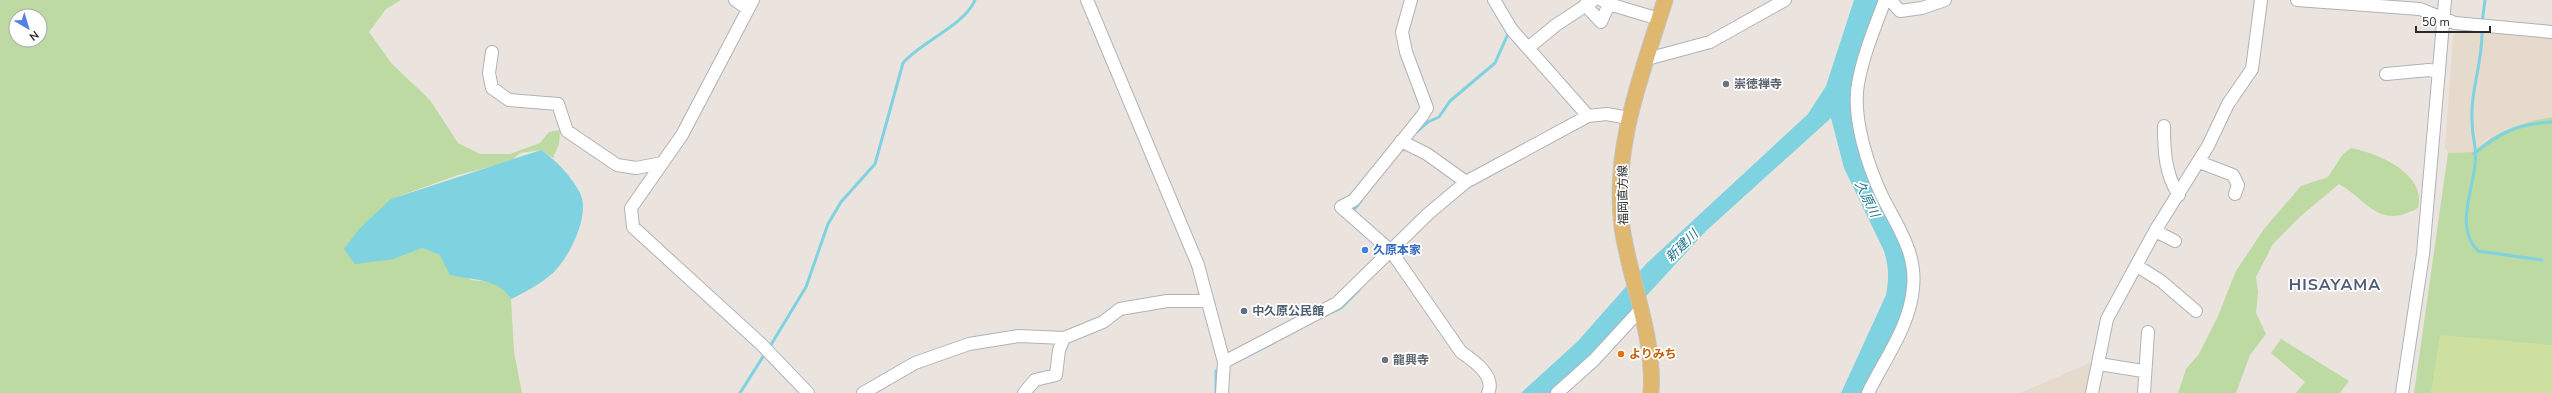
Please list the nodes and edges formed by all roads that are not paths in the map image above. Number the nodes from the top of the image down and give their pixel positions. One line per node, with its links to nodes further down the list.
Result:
1 (735, 0): 15 (street)
2 (1087, 0): 37 (street)
3 (1411, 0): 27 (street)
4 (1494, 0): 19 (street)
5 (1665, 0): 16 (main road, 福岡直方線)
6 (1785, 0): 21 (street)
7 (1885, 0): 52 (street)
8 (1890, 0): 9 (street)
9 (1945, 0)
10 (2261, 0): 28 (street)
11 (2297, 0): 17 (street)
12 (2445, 0): 17 (street)
13 (1590, 2): 14 (street); 19 (street)
14 (1605, 2): 16 (street)
15 (751, 4): 29 (street)
16 (1659, 19): 21 (main road, 福岡直方線)
17 (2443, 19): 18 (street); 22 (street)
18 (2552, 32)
19 (1528, 48): 24 (street)
20 (492, 52): 29 (street)
21 (1647, 59): 25 (main road, 福岡直方線)
22 (2439, 72): 23 (street); 55 (street)
23 (2386, 74)
24 (1588, 116): 25 (street); 30 (street)
25 (1628, 118): 38 (main road, 福岡直方線)
26 (2164, 126): 32 (street)
27 (1401, 141): 30 (street); 35 (street)
28 (2198, 162): 31 (street); 32 (street)
29 (662, 163): 45 (street)
30 (1466, 182): 35 (street)
31 (2235, 194)
32 (2179, 195): 33 (street)
33 (2155, 231): 34 (street); 36 (street)
34 (2175, 241)
35 (1391, 251): 42 (street); 49 (street)
36 (2137, 266): 39 (street); 43 (street)
37 (1206, 301): 41 (street); 42 (street)
38 (1641, 309): 50 (street); 51 (main road, 福岡直方線)
39 (2196, 311)
40 (2148, 332): 44 (street)
41 (1064, 338): 46 (street); 47 (street)
42 (1224, 362): 48 (street)
43 (2099, 364): 44 (street); 53 (street)
44 (2144, 371): 54 (street)
45 (808, 393)
46 (863, 393)
47 (1024, 393)
48 (1222, 393)
49 (1488, 393)
50 (1557, 393)
51 (1651, 393)
52 (1868, 393)
53 (2092, 393)
54 (2144, 393)
55 (2402, 393)

